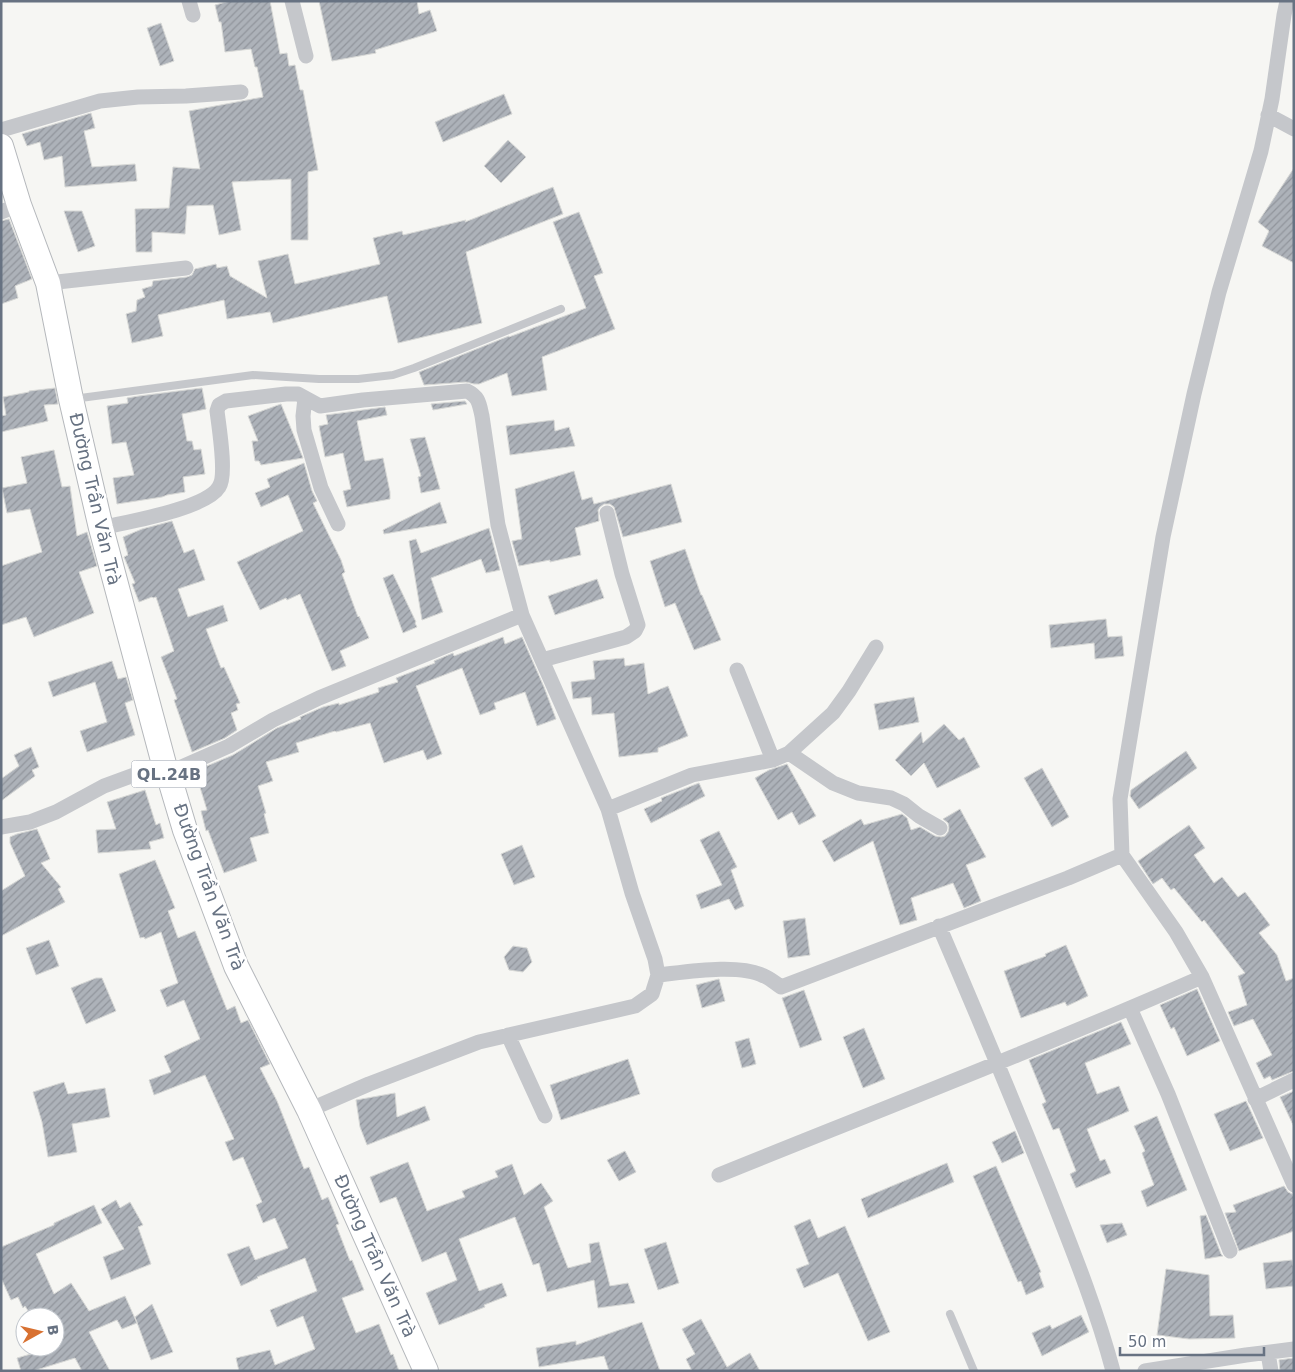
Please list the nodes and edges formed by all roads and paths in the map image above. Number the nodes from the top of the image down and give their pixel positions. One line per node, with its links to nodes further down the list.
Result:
1 (292, 1): 3 (street)
2 (1287, 1): 5 (street)
3 (306, 56)
4 (241, 92): 7 (street)
5 (1268, 115): 6 (street); 28 (street)
6 (1294, 129)
7 (1, 130)
8 (1, 146): 9 (main road, Đường Trần Văn Trà / QL.24B)
9 (10, 208): 11 (main road, Đường Trần Văn Trà / QL.24B)
10 (186, 268): 11 (street)
11 (48, 283): 14 (main road, Đường Trần Văn Trà / QL.24B)
12 (561, 309): 14 (lane)
13 (305, 398): 16 (street); 17 (street); 18 (street)
14 (71, 399): 17 (main road, Đường Trần Văn Trà / QL.24B)
15 (607, 513): 20 (street)
16 (338, 524)
17 (101, 528): 24 (main road, Đường Trần Văn Trà / QL.24B)
18 (522, 616): 20 (street); 24 (street)
19 (876, 647): 22 (street)
20 (542, 660): 25 (street)
21 (737, 670): 23 (street)
22 (789, 752): 23 (street); 27 (street)
23 (773, 760): 25 (street)
24 (166, 768): 26 (street); 37 (main road, Đường Trần Văn Trà / QL.24B)
25 (608, 809): 30 (street)
26 (1, 827)
27 (940, 828)
28 (1122, 855): 29 (street); 31 (street)
29 (939, 926): 30 (street); 34 (street)
30 (658, 975): 33 (street)
31 (1202, 977): 32 (street); 36 (street)
32 (1130, 1008): 34 (street); 41 (street)
33 (508, 1034): 37 (street); 38 (street)
34 (998, 1063): 39 (street); 47 (street)
35 (1294, 1080): 36 (street)
36 (1255, 1098): 40 (street)
37 (309, 1110): 45 (main road, Đường Trần Văn Trà / QL.24B)
38 (546, 1116)
39 (719, 1175)
40 (1294, 1185)
41 (1230, 1251)
42 (950, 1314): 46 (lane)
43 (1294, 1349): 44 (street)
44 (1268, 1353): 48 (street); 49 (street)
45 (426, 1371)
46 (974, 1371)
47 (1114, 1371)
48 (1145, 1371)
49 (1271, 1371)

